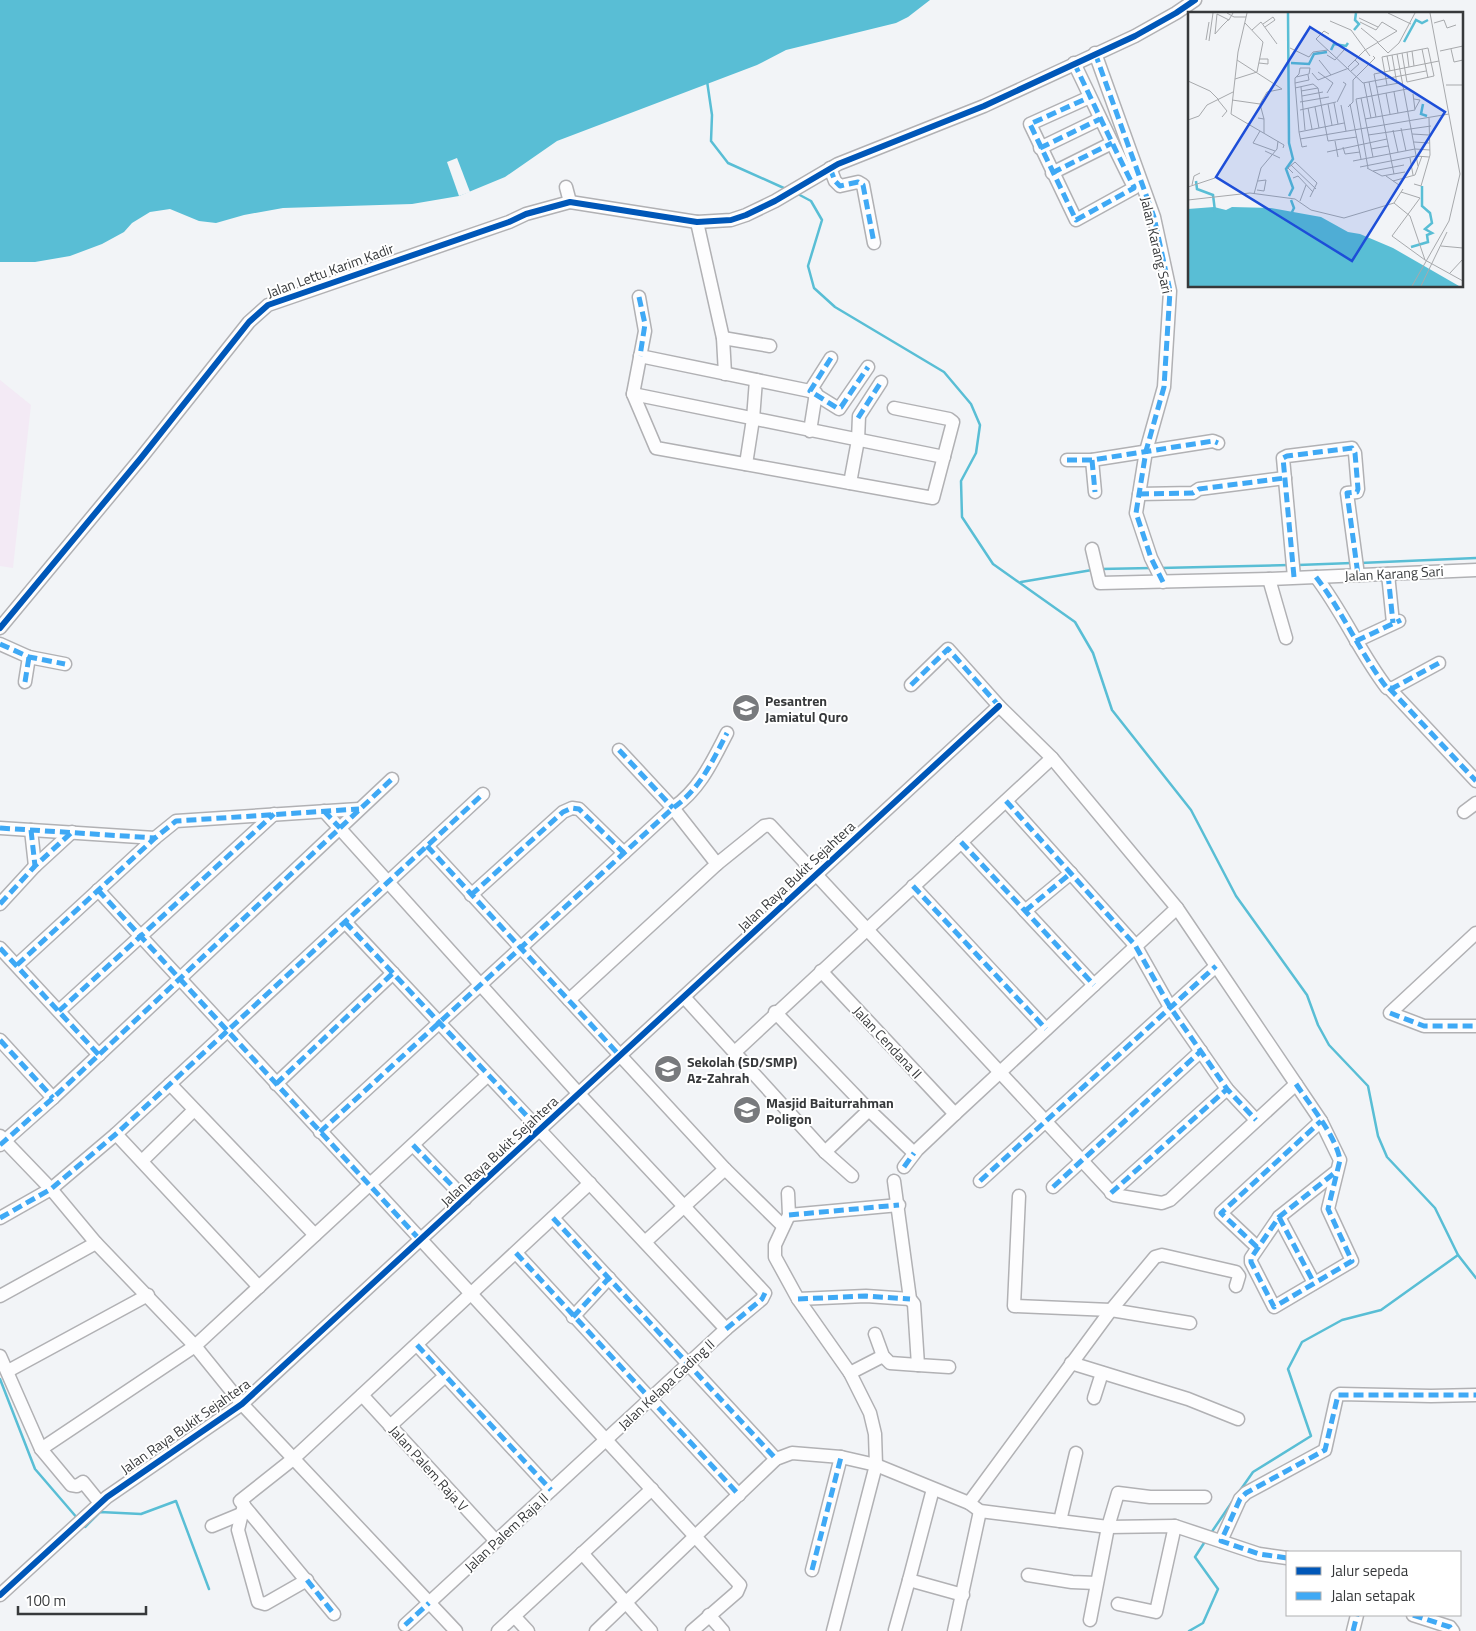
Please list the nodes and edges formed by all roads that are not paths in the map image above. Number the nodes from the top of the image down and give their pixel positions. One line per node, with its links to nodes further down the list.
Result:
1 (1194, 0): 2 (street, Jalan Lettu Karim Kadir)
2 (1095, 53): 3 (street, Jalan Lettu Karim Kadir); 30 (street, Jalan Karang Sari)
3 (1074, 63): 4 (street); 8 (street, Jalan Lettu Karim Kadir)
4 (1090, 96): 5 (street); 7 (street)
5 (1100, 119): 6 (street); 7 (street)
6 (1112, 144): 9 (street); 9 (street)
7 (1040, 148): 9 (street)
8 (830, 168): 12 (street, Jalan Lettu Karim Kadir); 13 (street)
9 (1052, 173)
10 (566, 187): 11 (street)
11 (570, 202): 12 (street, Jalan Lettu Karim Kadir); 47 (street, Jalan Lettu Karim Kadir)
12 (697, 222): 15 (street)
13 (874, 244)
14 (639, 297): 17 (street)
15 (723, 338): 16 (street); 20 (street)
16 (770, 346)
17 (640, 356): 20 (street); 24 (street)
18 (831, 358): 23 (street)
19 (868, 368): 23 (street)
20 (725, 374): 21 (street)
21 (756, 380): 23 (street); 26 (street)
22 (881, 382): 28 (street)
23 (813, 392): 27 (street)
24 (633, 394): 26 (street); 34 (street)
25 (894, 408): 31 (street)
26 (753, 419): 27 (street); 34 (street)
27 (810, 431): 28 (street)
28 (858, 440): 31 (street); 36 (street)
29 (1218, 442): 30 (street)
30 (1146, 451): 33 (street); 38 (street, Jalan Karang Sari)
31 (944, 457): 36 (street)
32 (1067, 460): 33 (street)
33 (1092, 460): 37 (street)
34 (746, 464): 36 (street)
35 (1285, 478): 38 (street); 40 (street); 42 (street)
36 (850, 483)
37 (1095, 492)
38 (1139, 494): 45 (street, Jalan Karang Sari)
39 (1092, 549): 45 (street, Jalan Karang Sari)
40 (1357, 567): 43 (street, Jalan Karang Sari); 44 (street, Jalan Karang Sari)
41 (1476, 570): 43 (street, Jalan Karang Sari)
42 (1295, 574): 44 (street, Jalan Karang Sari); 46 (street, Jalan Karang Sari)
43 (1388, 574): 49 (street)
44 (1316, 577): 49 (street)
45 (1161, 578): 46 (street, Jalan Karang Sari)
46 (1270, 579): 48 (street)
47 (0, 628)
48 (1286, 638)
49 (1356, 641): 56 (street)
50 (0, 644): 51 (street)
51 (30, 657): 53 (street); 54 (street)
52 (1438, 663): 56 (street)
53 (65, 664)
54 (25, 682)
55 (911, 686): 57 (street)
56 (1389, 688): 62 (street)
57 (999, 706): 60 (street); 82 (street, Jalan Raya Bukit Sejahtera)
58 (727, 733): 66 (street)
59 (619, 750): 66 (street)
60 (1052, 758): 64 (street); 88 (street)
61 (392, 779): 67 (street)
62 (1476, 781)
63 (483, 794): 77 (street)
64 (1006, 801): 76 (street); 81 (street)
65 (1476, 803): 69 (street)
66 (673, 808): 78 (street); 79 (street)
67 (359, 809): 68 (street); 72 (street)
68 (324, 811): 70 (street); 72 (street)
69 (1464, 812)
70 (274, 814): 75 (street); 93 (street)
71 (0, 828): 73 (street)
72 (340, 828): 83 (street); 101 (street)
73 (31, 830): 74 (street); 80 (street)
74 (72, 832): 75 (street); 80 (street)
75 (155, 838): 85 (street)
76 (961, 842): 84 (street); 89 (street)
77 (427, 846): 83 (street); 86 (street)
78 (624, 853): 86 (street); 96 (street)
79 (717, 864): 82 (street); 105 (street)
80 (35, 866): 87 (street)
81 (1071, 873): 89 (street); 94 (street)
82 (817, 875): 91 (street); 104 (street, Jalan Raya Bukit Sejahtera)
83 (388, 882): 90 (street); 102 (street)
84 (914, 886): 91 (street); 111 (street)
85 (98, 890): 93 (street); 97 (street)
86 (472, 895): 96 (street)
87 (0, 904)
88 (1177, 908): 94 (street); 98 (street)
89 (1024, 911): 103 (street)
90 (345, 922): 100 (street); 112 (street)
91 (867, 929): 99 (street); 118 (street)
92 (1476, 933): 110 (street)
93 (140, 936): 101 (street); 107 (street)
94 (1135, 946): 103 (street); 106 (street)
95 (0, 948): 97 (street)
96 (521, 948): 102 (street); 105 (street)
97 (16, 965): 107 (street)
98 (1216, 966): 106 (street); 122 (street)
99 (821, 971): 108 (street); 128 (street, Jalan Cendana II)
100 (393, 974): 109 (street); 121 (street)
101 (180, 979): 112 (street); 116 (street)
102 (480, 985): 109 (street); 124 (street)
103 (1094, 985): 111 (street)
104 (684, 997): 114 (street); 117 (street, Jalan Raya Bukit Sejahtera)
105 (569, 1000): 117 (street)
106 (1170, 1007): 115 (street); 129 (street)
107 (58, 1011): 116 (street)
108 (776, 1012): 114 (street); 127 (street)
109 (439, 1022): 119 (street); 133 (street)
110 (1476, 1026)
111 (1046, 1030): 118 (street)
112 (228, 1031): 120 (street); 121 (street)
113 (0, 1040): 125 (street)
114 (736, 1051): 137 (street)
115 (1201, 1051): 123 (street); 139 (street)
116 (99, 1055): 125 (street)
117 (620, 1056): 124 (street, Jalan Raya Bukit Sejahtera); 142 (street)
118 (1000, 1073): 128 (street); 129 (street)
119 (488, 1075): 132 (street); 136 (street)
120 (170, 1084): 126 (street); 134 (street)
121 (276, 1084): 133 (street)
122 (1296, 1084): 130 (street); 131 (street)
123 (1227, 1089): 130 (street); 152 (street)
124 (579, 1094): 132 (street, Jalan Raya Bukit Sejahtera); 156 (street)
125 (53, 1098): 135 (street)
126 (194, 1110): 140 (street); 161 (street)
127 (868, 1110): 137 (street); 138 (street)
128 (955, 1114): 138 (street)
129 (1044, 1120): 139 (street); 146 (street)
130 (1256, 1120): 152 (street)
131 (1321, 1121): 143 (street); 165 (street)
132 (540, 1130): 147 (street); 154 (street, Jalan Raya Bukit Sejahtera)
133 (320, 1132): 148 (street)
134 (116, 1134): 140 (street); 150 (street)
135 (2, 1141): 150 (street)
136 (413, 1145): 148 (street); 154 (street)
137 (825, 1152): 144 (street)
138 (914, 1153): 141 (street)
139 (1081, 1160): 149 (street); 152 (street)
140 (142, 1161): 169 (street)
141 (904, 1167)
142 (725, 1169): 156 (street); 160 (street)
143 (1337, 1171): 157 (street); 168 (street)
144 (852, 1176)
145 (894, 1181): 155 (street)
146 (980, 1181)
147 (590, 1184): 159 (street); 163 (street)
148 (369, 1185): 161 (street); 162 (street)
149 (1053, 1188)
150 (51, 1189): 158 (street); 164 (street)
151 (788, 1193): 160 (street)
152 (1111, 1193)
153 (1020, 1196): 176 (street)
154 (465, 1199): 162 (street, Jalan Raya Bukit Sejahtera)
155 (899, 1204): 160 (street); 175 (street)
156 (683, 1206): 163 (street); 179 (street, Jalan Kelapa Gading II)
157 (1279, 1217): 165 (street); 168 (street)
158 (0, 1218)
159 (554, 1218): 166 (street); 167 (street)
160 (786, 1221): 174 (street)
161 (314, 1236): 169 (street)
162 (420, 1240): 171 (street); 197 (street, Jalan Raya Bukit Sejahtera)
163 (645, 1242): 179 (street)
164 (96, 1243): 172 (street); 173 (street)
165 (1256, 1247): 168 (street)
166 (516, 1253): 171 (street); 177 (street)
167 (609, 1278): 177 (street); 186 (street)
168 (1314, 1283)
169 (259, 1286): 182 (street)
170 (1236, 1286): 176 (street)
171 (471, 1295): 181 (street); 200 (street)
172 (0, 1296)
173 (148, 1296): 182 (street); 189 (street)
174 (798, 1299): 175 (street); 190 (street)
175 (910, 1299): 187 (street)
176 (1111, 1310): 178 (street); 185 (street)
177 (573, 1317): 196 (street)
178 (1190, 1323)
179 (726, 1329): 186 (street, Jalan Kelapa Gading II)
180 (875, 1334): 184 (street)
181 (417, 1345): 192 (street); 193 (street)
182 (195, 1346): 197 (street); 201 (street)
183 (0, 1356): 189 (street)
184 (883, 1356): 187 (street); 190 (street)
185 (1071, 1363): 191 (street); 212 (street)
186 (688, 1364): 196 (street, Jalan Kelapa Gading II); 205 (street)
187 (918, 1365): 188 (street)
188 (949, 1367)
189 (8, 1371): 201 (street)
190 (850, 1373): 206 (street)
191 (1102, 1373): 195 (street); 198 (street)
192 (445, 1376): 199 (street); 209 (street)
193 (362, 1395): 199 (street, Jalan Palem Raja V); 203 (street)
194 (1476, 1395): 221 (street)
195 (1094, 1398)
196 (650, 1399): 200 (street, Jalan Kelapa Gading II); 210 (street)
197 (242, 1404): 203 (street); 213 (street, Jalan Raya Bukit Sejahtera)
198 (1238, 1419)
199 (390, 1426): 222 (street, Jalan Palem Raja V)
200 (606, 1440): 207 (street); 209 (street, Jalan Palem Raja II)
201 (40, 1449): 213 (street)
202 (1076, 1453): 216 (street)
203 (293, 1458): 214 (street); 233 (street)
204 (841, 1458): 205 (street); 206 (street); 225 (street)
205 (776, 1459): 210 (street)
206 (876, 1465): 208 (street); 250 (street)
207 (652, 1489): 220 (street); 223 (street)
208 (933, 1489): 212 (street); 228 (street)
209 (551, 1490): 222 (street, Jalan Palem Raja II)
210 (739, 1495): 220 (street)
211 (1205, 1497): 219 (street)
212 (969, 1503): 215 (street)
213 (98, 1505): 230 (street, Jalan Raya Bukit Sejahtera)
214 (242, 1510): 217 (street); 227 (street); 227 (street)
215 (980, 1511): 216 (street); 231 (street)
216 (1060, 1520): 219 (street)
217 (212, 1526)
218 (1175, 1526): 219 (street); 221 (street); 234 (street)
219 (1108, 1527): 229 (street)
220 (695, 1536): 232 (street); 236 (street)
221 (1218, 1540): 224 (street)
222 (496, 1542): 233 (street, Jalan Palem Raja II)
223 (582, 1553): 232 (street); 237 (street)
224 (1286, 1558)
225 (812, 1570)
226 (1028, 1575): 229 (street)
227 (307, 1580): 235 (street)
228 (909, 1580): 231 (street); 242 (street)
229 (1096, 1583): 240 (street)
230 (0, 1595)
231 (963, 1595): 251 (street)
232 (626, 1602): 246 (street); 247 (street)
233 (429, 1603): 241 (street, Jalan Palem Raja II); 243 (street)
234 (1118, 1604)
235 (334, 1614)
236 (709, 1615): 248 (street); 249 (street)
237 (514, 1616): 244 (street); 245 (street)
238 (1357, 1616): 252 (street)
239 (1416, 1616): 253 (street)
240 (1090, 1620)
241 (405, 1625)
242 (895, 1630)
243 (456, 1631)
244 (498, 1631)
245 (528, 1631)
246 (596, 1631)
247 (651, 1631)
248 (692, 1631)
249 (723, 1631)
250 (833, 1631)
251 (954, 1631)
252 (1353, 1631)
253 (1453, 1631)

